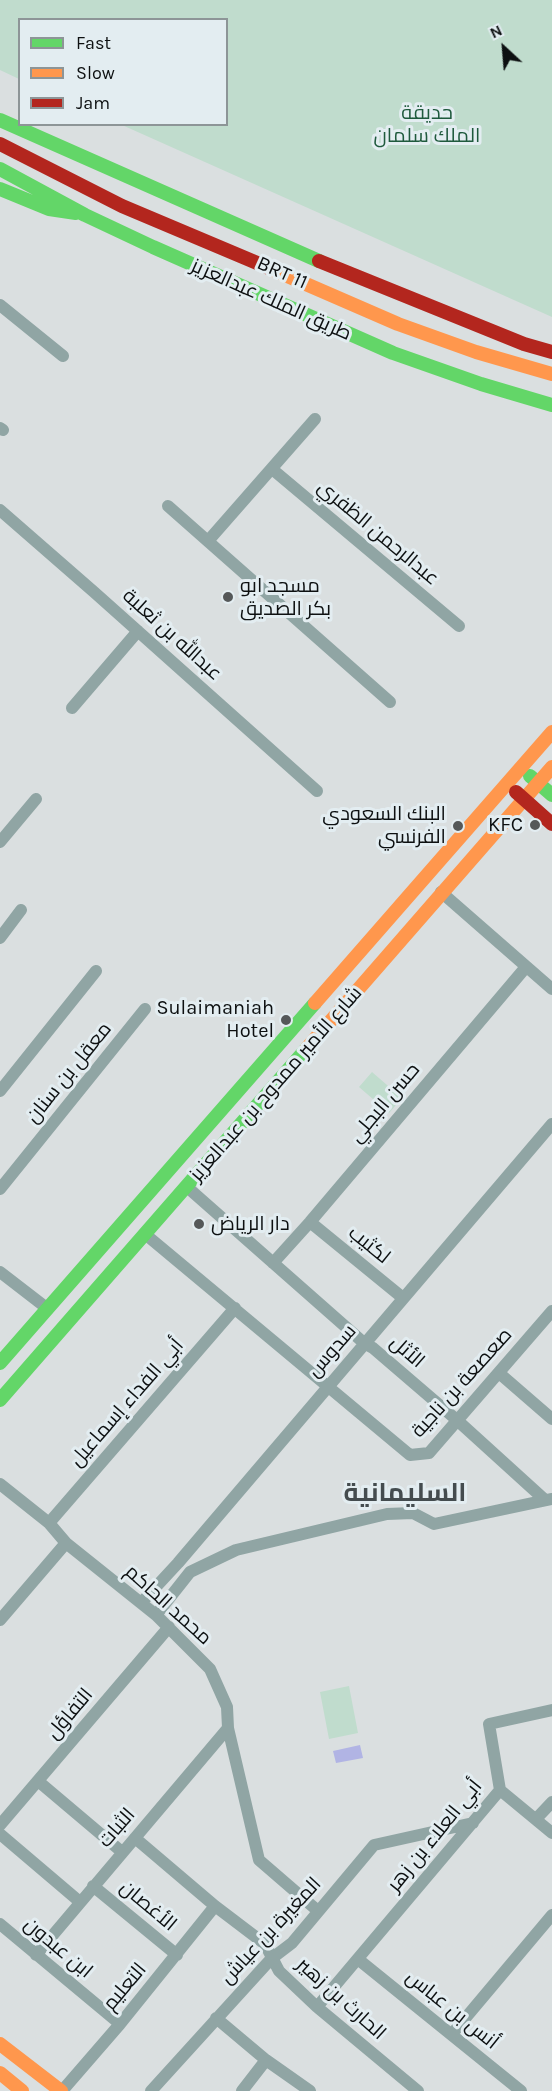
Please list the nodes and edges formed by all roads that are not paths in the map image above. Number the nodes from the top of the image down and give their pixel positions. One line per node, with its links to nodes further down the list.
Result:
1 (0, 120): 9 (street)
2 (0, 144): 4 (street, BRT 11)
3 (0, 149): 4 (street, BRT 11)
4 (19, 154): 11 (street, BRT 11)
5 (0, 169): 7 (street, طريق الملك عبدالعزيز)
6 (0, 189): 7 (street)
7 (85, 215): 12 (street, طريق الملك عبدالعزيز)
8 (0, 305): 10 (street)
9 (552, 352)
10 (63, 356)
11 (552, 374)
12 (552, 405)
13 (315, 419): 14 (street)
14 (272, 469): 17 (street); 18 (street, عبدالرحمن الظفري)
15 (168, 506): 17 (street)
16 (0, 510): 19 (street, عبدالله بن ثعلبة)
17 (208, 541): 20 (street)
18 (459, 626)
19 (138, 631): 21 (street); 27 (street, عبدالله بن ثعلبة)
20 (390, 702)
21 (72, 708)
22 (552, 732): 24 (street, شارع الأمير ممدوح بن عبدالعزيز)
23 (552, 766): 25 (street, شارع الأمير ممدوح بن عبدالعزيز)
24 (521, 768): 25 (street); 26 (street, شارع الأمير ممدوح بن عبدالعزيز)
25 (538, 783): 28 (street); 30 (street, شارع الأمير ممدوح بن عبدالعزيز)
26 (506, 784): 30 (street); 50 (street, شارع الأمير ممدوح بن عبدالعزيز)
27 (317, 791)
28 (552, 795)
29 (36, 799): 32 (street)
30 (524, 799): 31 (street); 33 (street, شارع الأمير ممدوح بن عبدالعزيز)
31 (552, 824)
32 (0, 842)
33 (441, 892): 36 (street); 42 (street, شارع الأمير ممدوح بن عبدالعزيز)
34 (21, 910): 35 (street)
35 (0, 938)
36 (526, 967): 38 (street); 44 (street, حسن البجلي)
37 (96, 971): 40 (street)
38 (552, 989)
39 (146, 1009): 43 (street, معقل بن سنان)
40 (0, 1091)
41 (552, 1124): 48 (street, سدوس)
42 (187, 1187): 45 (street, شارع الأمير ممدوح بن عبدالعزيز); 46 (street, الأثل)
43 (0, 1189)
44 (310, 1222): 46 (street, حسن البجلي); 48 (street, لكثيب)
45 (145, 1234): 49 (street, صعصعة بن ناجية); 56 (street, شارع الأمير ممدوح بن عبدالعزيز)
46 (273, 1263): 52 (street, الأثل)
47 (0, 1272): 50 (street)
48 (403, 1298): 52 (street, سدوس)
49 (235, 1308): 55 (street, صعصعة بن ناجية); 61 (street, أبي الفداء إسماعيل)
50 (48, 1309): 53 (street, شارع الأمير ممدوح بن عبدالعزيز)
51 (552, 1311): 54 (street, صعصعة بن ناجية)
52 (364, 1343): 55 (street, سدوس); 58 (street, الأثل)
53 (0, 1363)
54 (499, 1373): 57 (street); 58 (street, صعصعة بن ناجية)
55 (328, 1386): 58 (street, صعصعة بن ناجية); 63 (street, سدوس)
56 (0, 1400)
57 (552, 1419)
58 (458, 1421): 60 (street, الأثل)
59 (0, 1484): 61 (street, محمد الحاكم)
60 (550, 1497): 64 (street)
61 (49, 1523): 62 (street, محمد الحاكم)
62 (66, 1543): 63 (street, محمد الحاكم); 65 (street)
63 (141, 1603): 64 (street, محمد الحاكم)
64 (156, 1615): 66 (street, محمد الحاكم)
65 (0, 1620)
66 (169, 1627): 68 (street, محمد الحاكم); 69 (street, التفاؤل)
67 (552, 1710): 70 (street, أبي العلاء بن زهر)
68 (228, 1728): 77 (street, الثبات); 82 (street, محمد الحاكم)
69 (38, 1781): 74 (street, التفاؤل); 78 (street)
70 (500, 1790): 72 (street); 73 (street, أبي العلاء بن زهر)
71 (552, 1802): 72 (street)
72 (536, 1820): 75 (street)
73 (473, 1823): 82 (street, المغيرة بن عياش); 88 (street, أبي العلاء بن زهر)
74 (0, 1825)
75 (552, 1833)
76 (0, 1834): 80 (street)
77 (135, 1838): 78 (street, الثبات); 81 (street, الحارث بن زهير)
78 (122, 1852): 79 (street, الثبات)
79 (93, 1886): 80 (street, الثبات); 86 (street, الأغصان)
80 (80, 1902): 85 (street, الثبات)
81 (215, 1906): 86 (street, التعليم); 87 (street, الحارث بن زهير)
82 (318, 1911): 87 (street, المغيرة بن عياش)
83 (552, 1916): 92 (street)
84 (0, 1924): 85 (street, ابن عبدون)
85 (36, 1955): 91 (street, ابن عبدون)
86 (177, 1955): 91 (street, التعليم)
87 (271, 1959): 89 (street, الحارث بن زهير); 90 (street, المغيرة بن عياش)
88 (359, 1960): 89 (street, أبي العلاء بن زهر); 92 (street, أنس بن عباس)
89 (317, 2007): 96 (street, الحارث بن زهير)
90 (216, 2018): 94 (street); 99 (street, المغيرة بن عياش)
91 (120, 2024): 98 (street, التعليم)
92 (452, 2034): 102 (street, أنس بن عباس)
93 (0, 2044): 98 (street)
94 (266, 2060): 100 (street); 101 (street)
95 (0, 2073): 97 (street)
96 (412, 2089)
97 (22, 2091)
98 (62, 2091)
99 (151, 2091)
100 (242, 2091)
101 (310, 2091)
102 (521, 2091)

